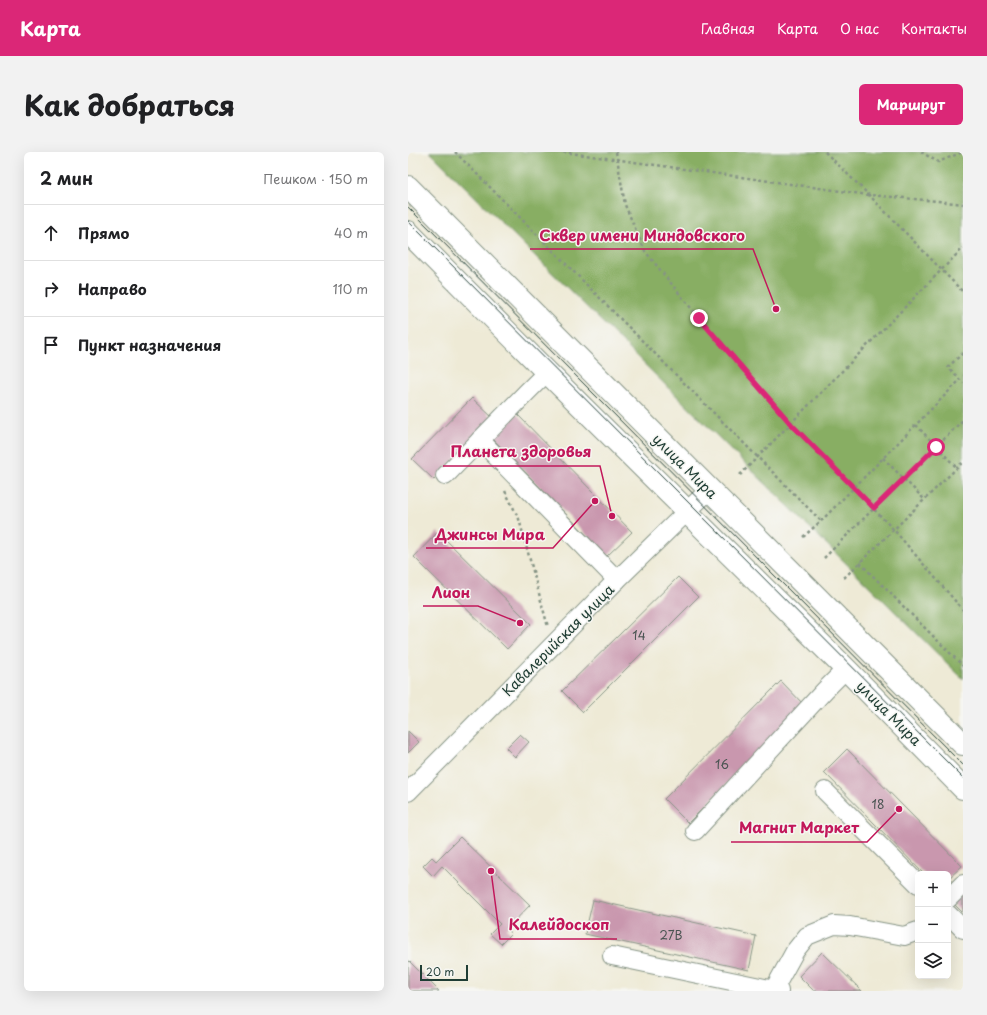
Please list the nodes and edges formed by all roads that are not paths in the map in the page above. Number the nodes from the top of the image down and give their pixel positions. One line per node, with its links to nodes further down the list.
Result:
1 (408, 187): 6 (main road, улица Мира)
2 (408, 232): 3 (main road, улица Мира)
3 (547, 372): 4 (street); 7 (main road, улица Мира)
4 (480, 440): 5 (street); 8 (street)
5 (445, 476)
6 (709, 490): 7 (street, Кавалерийская улица); 10 (main road, улица Мира)
7 (687, 512): 8 (street, Кавалерийская улица); 9 (main road, улица Мира)
8 (617, 580): 13 (street, Кавалерийская улица)
9 (846, 669): 11 (main road, улица Мира); 14 (street)
10 (963, 744)
11 (963, 788)
12 (825, 791): 15 (street)
13 (408, 792)
14 (695, 831)
15 (915, 881)
16 (963, 884): 17 (street)
17 (951, 896)
18 (951, 917): 19 (street)
19 (963, 929)
20 (915, 932): 22 (street)
21 (612, 956): 22 (street)
22 (775, 990)

